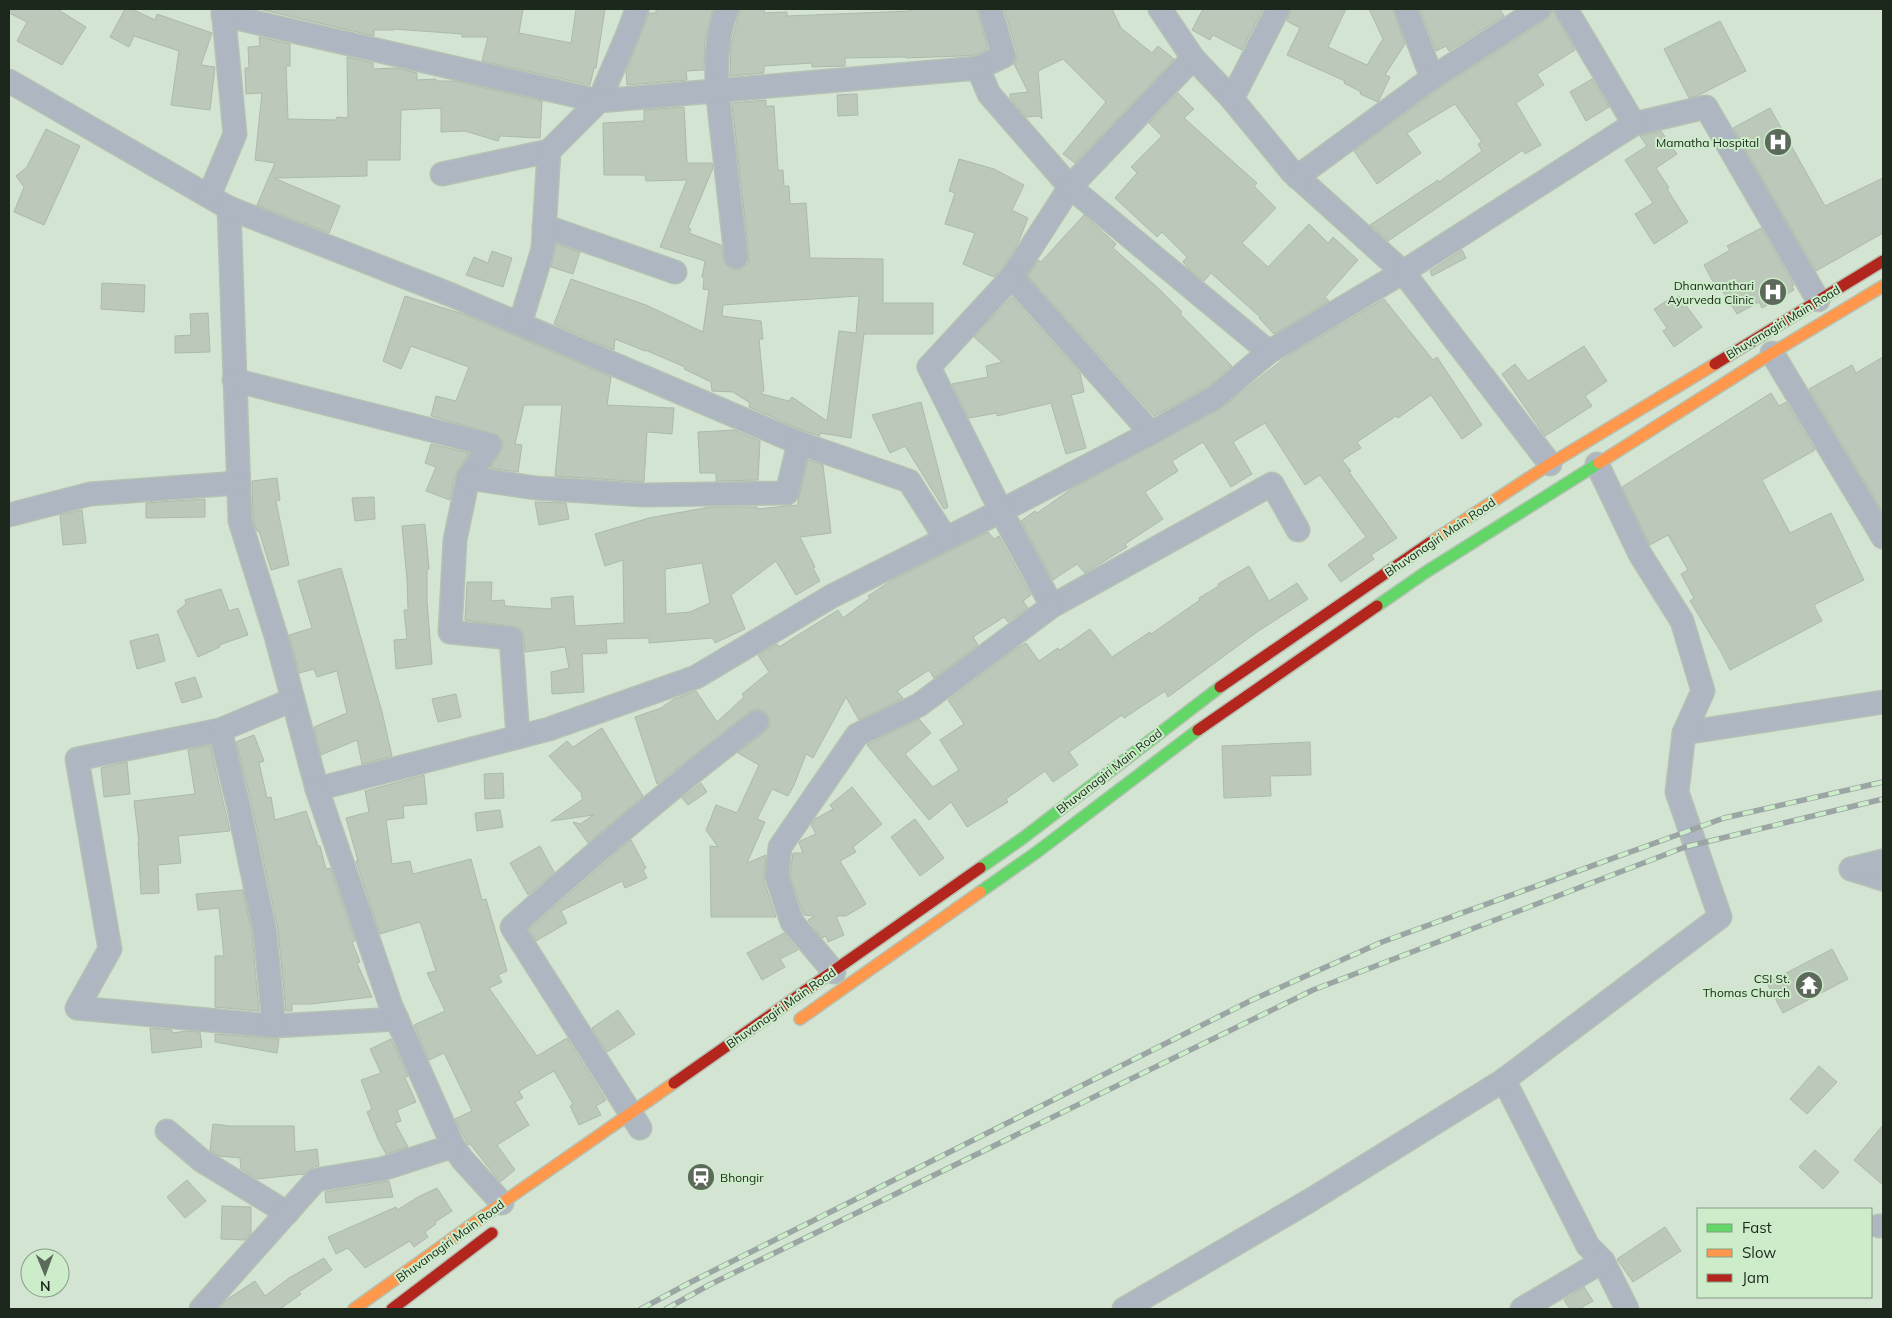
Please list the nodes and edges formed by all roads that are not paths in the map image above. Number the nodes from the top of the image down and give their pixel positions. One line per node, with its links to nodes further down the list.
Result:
1 (637, 9): 16 (street)
2 (727, 9): 14 (street)
3 (990, 9): 11 (street)
4 (1160, 9): 10 (street)
5 (1278, 9): 15 (street)
6 (1406, 9): 12 (street)
7 (1539, 9): 12 (street)
8 (1566, 9): 17 (street)
9 (223, 12): 16 (street); 22 (street)
10 (1193, 58): 15 (street); 21 (street)
11 (978, 68): 14 (street); 21 (street)
12 (1432, 78): 20 (street)
13 (9, 81): 22 (street)
14 (717, 92): 16 (street); 25 (street)
15 (1232, 99): 20 (street)
16 (598, 101): 18 (street)
17 (1634, 124): 28 (street); 31 (street)
18 (549, 151): 19 (street); 24 (street)
19 (442, 174)
20 (1297, 177): 28 (street)
21 (1070, 187): 29 (street); 33 (street)
22 (208, 196): 23 (street)
23 (229, 208): 32 (street); 35 (street)
24 (544, 226): 27 (street); 32 (street)
25 (736, 257)
26 (1883, 261): 31 (main road, Bhuvanagiri Main Road)
27 (675, 272)
28 (1403, 272): 33 (street); 38 (street)
29 (1012, 277): 36 (street); 42 (street)
30 (1883, 286): 34 (main road, Bhuvanagiri Main Road)
31 (1818, 300): 38 (main road, Bhuvanagiri Main Road)
32 (520, 324): 37 (street)
33 (1269, 352): 36 (street)
34 (1772, 353): 39 (main road, Bhuvanagiri Main Road); 45 (street)
35 (234, 380): 40 (street); 41 (street)
36 (1151, 434): 42 (street)
37 (800, 443): 40 (street); 46 (street)
38 (1550, 464): 57 (main road, Bhuvanagiri Main Road)
39 (1597, 464): 52 (street); 60 (main road, Bhuvanagiri Main Road)
40 (468, 478): 53 (street)
41 (238, 483): 43 (street); 48 (street)
42 (1001, 511): 46 (street); 47 (street)
43 (9, 515)
44 (1298, 530): 47 (street)
45 (1883, 537)
46 (946, 539): 53 (street)
47 (1052, 606): 57 (street)
48 (292, 700): 51 (street); 54 (street)
49 (1883, 702): 52 (street)
50 (757, 722): 62 (street)
51 (220, 730): 59 (street); 59 (street)
52 (1684, 734): 61 (street)
53 (518, 737): 54 (street)
54 (317, 789): 58 (street)
55 (1883, 861): 56 (street)
56 (1883, 879)
57 (834, 972): 62 (main road, Bhuvanagiri Main Road)
58 (397, 1019): 59 (street); 64 (street)
59 (274, 1026)
60 (786, 1028)
61 (1504, 1080): 68 (street); 72 (street)
62 (637, 1125): 65 (main road, Bhuvanagiri Main Road)
63 (167, 1131): 66 (street)
64 (453, 1146): 65 (street); 66 (street)
65 (502, 1203): 70 (main road, Bhuvanagiri Main Road)
66 (287, 1213): 69 (street)
67 (498, 1228): 71 (main road, Bhuvanagiri Main Road)
68 (1603, 1261): 73 (street); 74 (street)
69 (201, 1309)
70 (354, 1309)
71 (392, 1309)
72 (1124, 1309)
73 (1522, 1309)
74 (1627, 1309)

